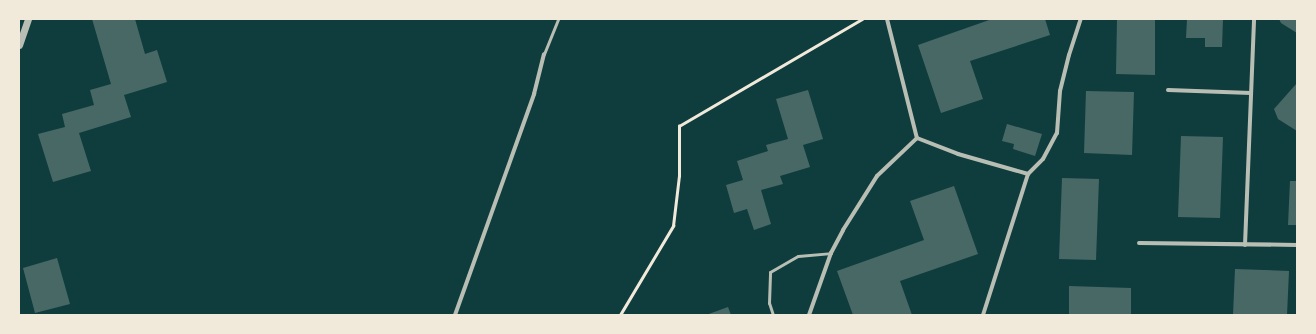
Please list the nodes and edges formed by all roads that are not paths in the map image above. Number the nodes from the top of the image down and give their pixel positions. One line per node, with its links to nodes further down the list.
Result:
1 (28, 19): 6 (street)
2 (558, 19): 7 (lane)
3 (887, 19): 10 (street)
4 (1081, 19): 11 (street)
5 (1254, 19): 9 (street)
6 (19, 45)
7 (544, 54): 16 (street)
8 (1168, 90): 9 (street)
9 (1251, 93): 13 (street)
10 (917, 138): 11 (street); 15 (street)
11 (1028, 174): 19 (street)
12 (1139, 243): 13 (street)
13 (1244, 245): 14 (street)
14 (1297, 245)
15 (831, 253): 17 (lane); 18 (street)
16 (455, 315)
17 (773, 315)
18 (809, 315)
19 (983, 315)

